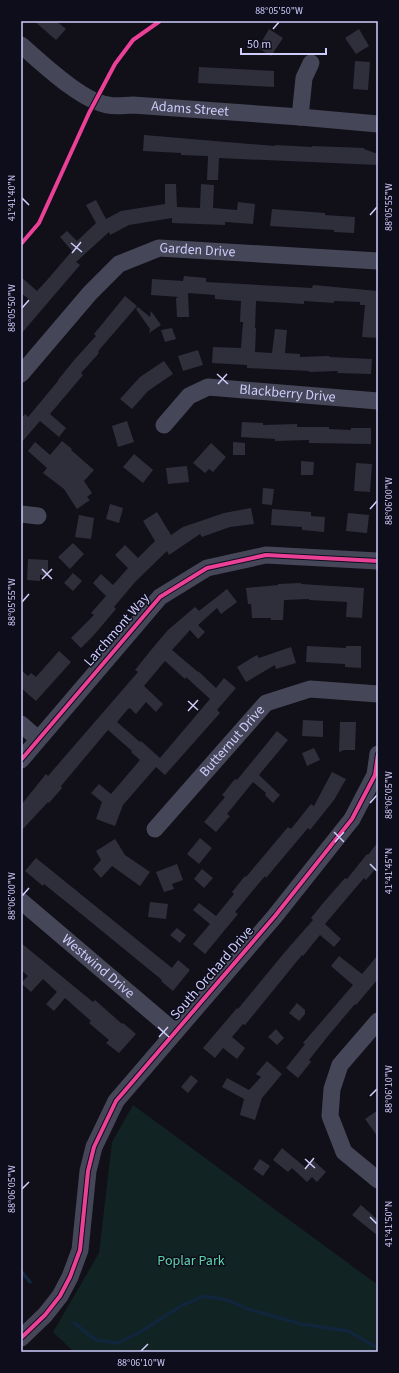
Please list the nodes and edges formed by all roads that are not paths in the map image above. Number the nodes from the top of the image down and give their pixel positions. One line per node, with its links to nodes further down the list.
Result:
1 (21, 45): 3 (street, Adams Street)
2 (311, 63): 3 (street)
3 (300, 117): 4 (street, Adams Street)
4 (378, 124)
5 (378, 260): 6 (street, Garden Drive)
6 (21, 374)
7 (378, 400): 8 (street, Blackberry Drive)
8 (164, 425)
9 (21, 514): 10 (street)
10 (38, 516)
11 (378, 561): 14 (street, Larchmont Way)
12 (378, 694): 17 (street, Butternut Drive)
13 (21, 724): 14 (street)
14 (38, 739): 16 (street, Larchmont Way)
15 (378, 754): 20 (street, South Orchard Drive)
16 (21, 760)
17 (155, 829)
18 (21, 902): 20 (street, Westwind Drive)
19 (378, 1020): 21 (street)
20 (176, 1032): 22 (street, South Orchard Drive)
21 (378, 1180)
22 (21, 1338)

